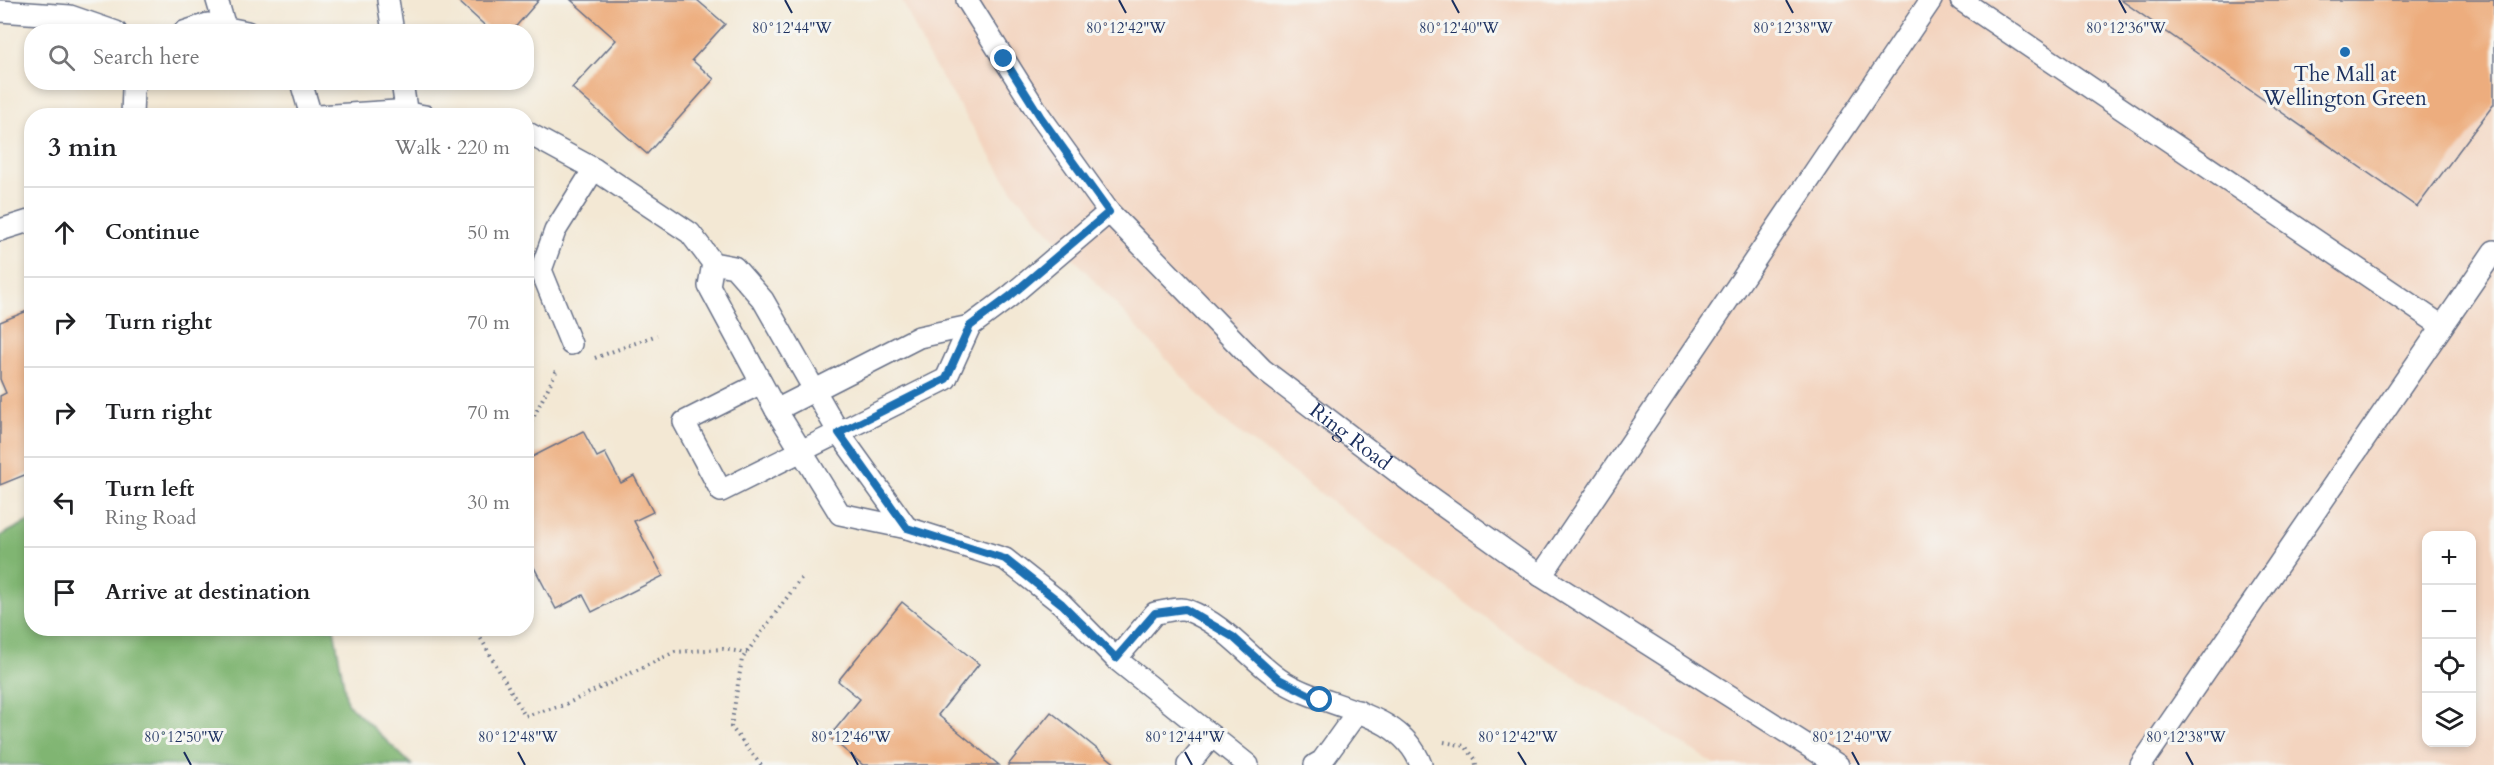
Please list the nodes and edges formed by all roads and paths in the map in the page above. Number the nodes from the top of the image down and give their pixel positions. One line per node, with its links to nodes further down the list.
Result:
1 (217, 0): 8 (lane)
2 (388, 0): 9 (lane)
3 (967, 0): 18 (lane, Ring Road)
4 (1931, 0): 32 (lane)
5 (1960, 0): 24 (lane)
6 (13, 7): 7 (lane)
7 (93, 24)
8 (224, 24)
9 (392, 24)
10 (133, 90): 13 (lane)
11 (303, 90): 14 (lane)
12 (405, 90): 15 (lane)
13 (132, 108)
14 (309, 108)
15 (411, 108)
16 (534, 136): 17 (lane)
17 (594, 169): 22 (lane); 25 (lane)
18 (1109, 212): 23 (lane); 32 (lane, Ring Road)
19 (24, 222): 20 (lane)
20 (0, 230)
21 (2494, 251): 24 (lane)
22 (712, 263): 26 (lane); 27 (lane)
23 (970, 326): 27 (lane); 29 (lane)
24 (2442, 326): 47 (lane)
25 (571, 344)
26 (761, 383): 28 (lane); 30 (lane)
27 (814, 391): 28 (lane); 29 (lane)
28 (776, 410): 30 (lane)
29 (839, 433): 30 (lane); 31 (lane)
30 (802, 452): 31 (lane)
31 (907, 528): 36 (lane)
32 (1541, 576): 46 (lane, Ring Road)
33 (802, 577): 35 (path)
34 (480, 636): 35 (path)
35 (747, 653): 40 (path)
36 (1116, 658): 37 (lane); 38 (lane)
37 (1358, 711): 43 (lane); 44 (lane)
38 (1212, 736): 41 (lane); 42 (lane)
39 (1444, 742): 45 (path)
40 (761, 765)
41 (1188, 765)
42 (1248, 765)
43 (1315, 765)
44 (1421, 765)
45 (1476, 765)
46 (1838, 765)
47 (2141, 765)

